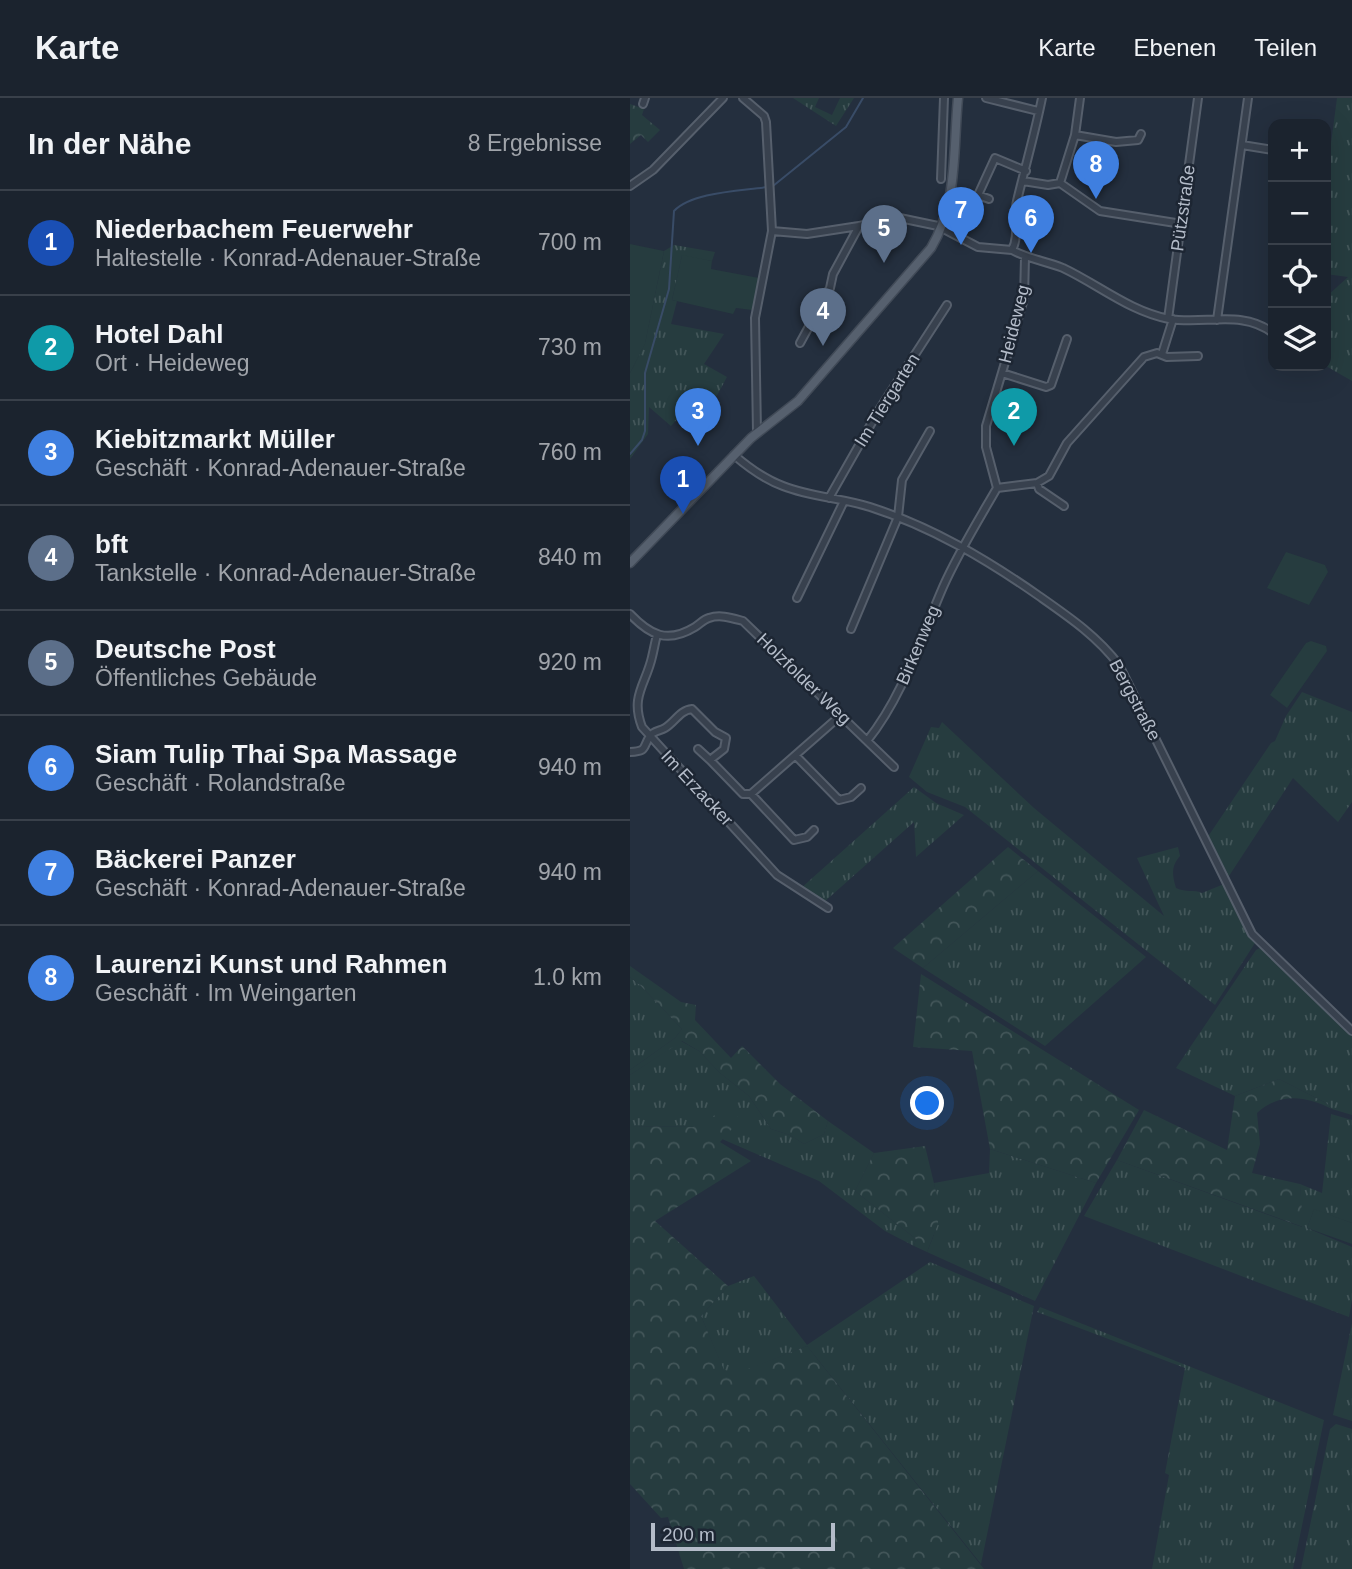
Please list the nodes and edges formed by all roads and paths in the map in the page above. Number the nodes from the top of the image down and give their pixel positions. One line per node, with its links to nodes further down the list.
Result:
1 (723, 98): 19 (street)
2 (743, 98): 24 (street)
3 (944, 98): 16 (street)
4 (986, 98): 10 (street)
5 (1042, 98): 10 (street)
6 (1080, 98): 12 (street)
7 (1198, 98): 21 (street, Pützstraße)
8 (1248, 98): 13 (street)
9 (958, 101): 23 (main road)
10 (1038, 111): 15 (street)
11 (1141, 134): 12 (street)
12 (1075, 135): 18 (street)
13 (1242, 145): 14 (street); 29 (street)
14 (1268, 149)
15 (1026, 171): 17 (street); 20 (street)
16 (941, 179)
17 (1023, 181): 18 (street); 25 (street)
18 (1060, 183): 21 (street)
19 (630, 186)
20 (989, 199)
21 (1182, 224): 28 (street, Pützstraße)
22 (859, 226): 23 (street); 24 (street); 32 (street)
23 (942, 227): 25 (street); 37 (main road)
24 (772, 231): 37 (street)
25 (1012, 250): 26 (street)
26 (1025, 257): 28 (street); 35 (street, Heideweg)
27 (947, 305): 41 (street, Im Tiergarten)
28 (1171, 319): 29 (street); 33 (street, Pützstraße)
29 (1217, 320): 30 (street)
30 (1268, 329)
31 (1067, 339): 35 (street)
32 (800, 343)
33 (1162, 354): 34 (street); 39 (street)
34 (1198, 356)
35 (1002, 373): 40 (street, Heideweg)
36 (930, 431): 44 (street)
37 (757, 432): 38 (main road)
38 (734, 455): 41 (street, Bergstraße); 46 (main road)
39 (1037, 483): 40 (street); 43 (street)
40 (997, 488): 45 (street)
41 (829, 498): 42 (street, Bergstraße)
42 (844, 501): 44 (street, Bergstraße); 47 (street)
43 (1064, 506)
44 (898, 517): 45 (street, Bergstraße); 49 (street)
45 (963, 546): 53 (street, Birkenweg); 63 (street, Bergstraße)
46 (630, 563)
47 (797, 598)
48 (630, 614): 50 (street)
49 (851, 629)
50 (657, 635): 51 (street, Holzfolder Weg); 52 (street, Im Erzacker)
51 (841, 715): 53 (street, Holzfolder Weg); 56 (street)
52 (649, 737): 55 (street); 57 (street); 62 (street, Im Erzacker)
53 (867, 741): 58 (street, Holzfolder Weg)
54 (698, 748): 57 (street)
55 (630, 752)
56 (796, 756): 59 (street); 60 (street)
57 (710, 760): 60 (street)
58 (894, 767)
59 (861, 788)
60 (751, 794): 61 (street)
61 (814, 830)
62 (828, 908)
63 (1352, 1031)

